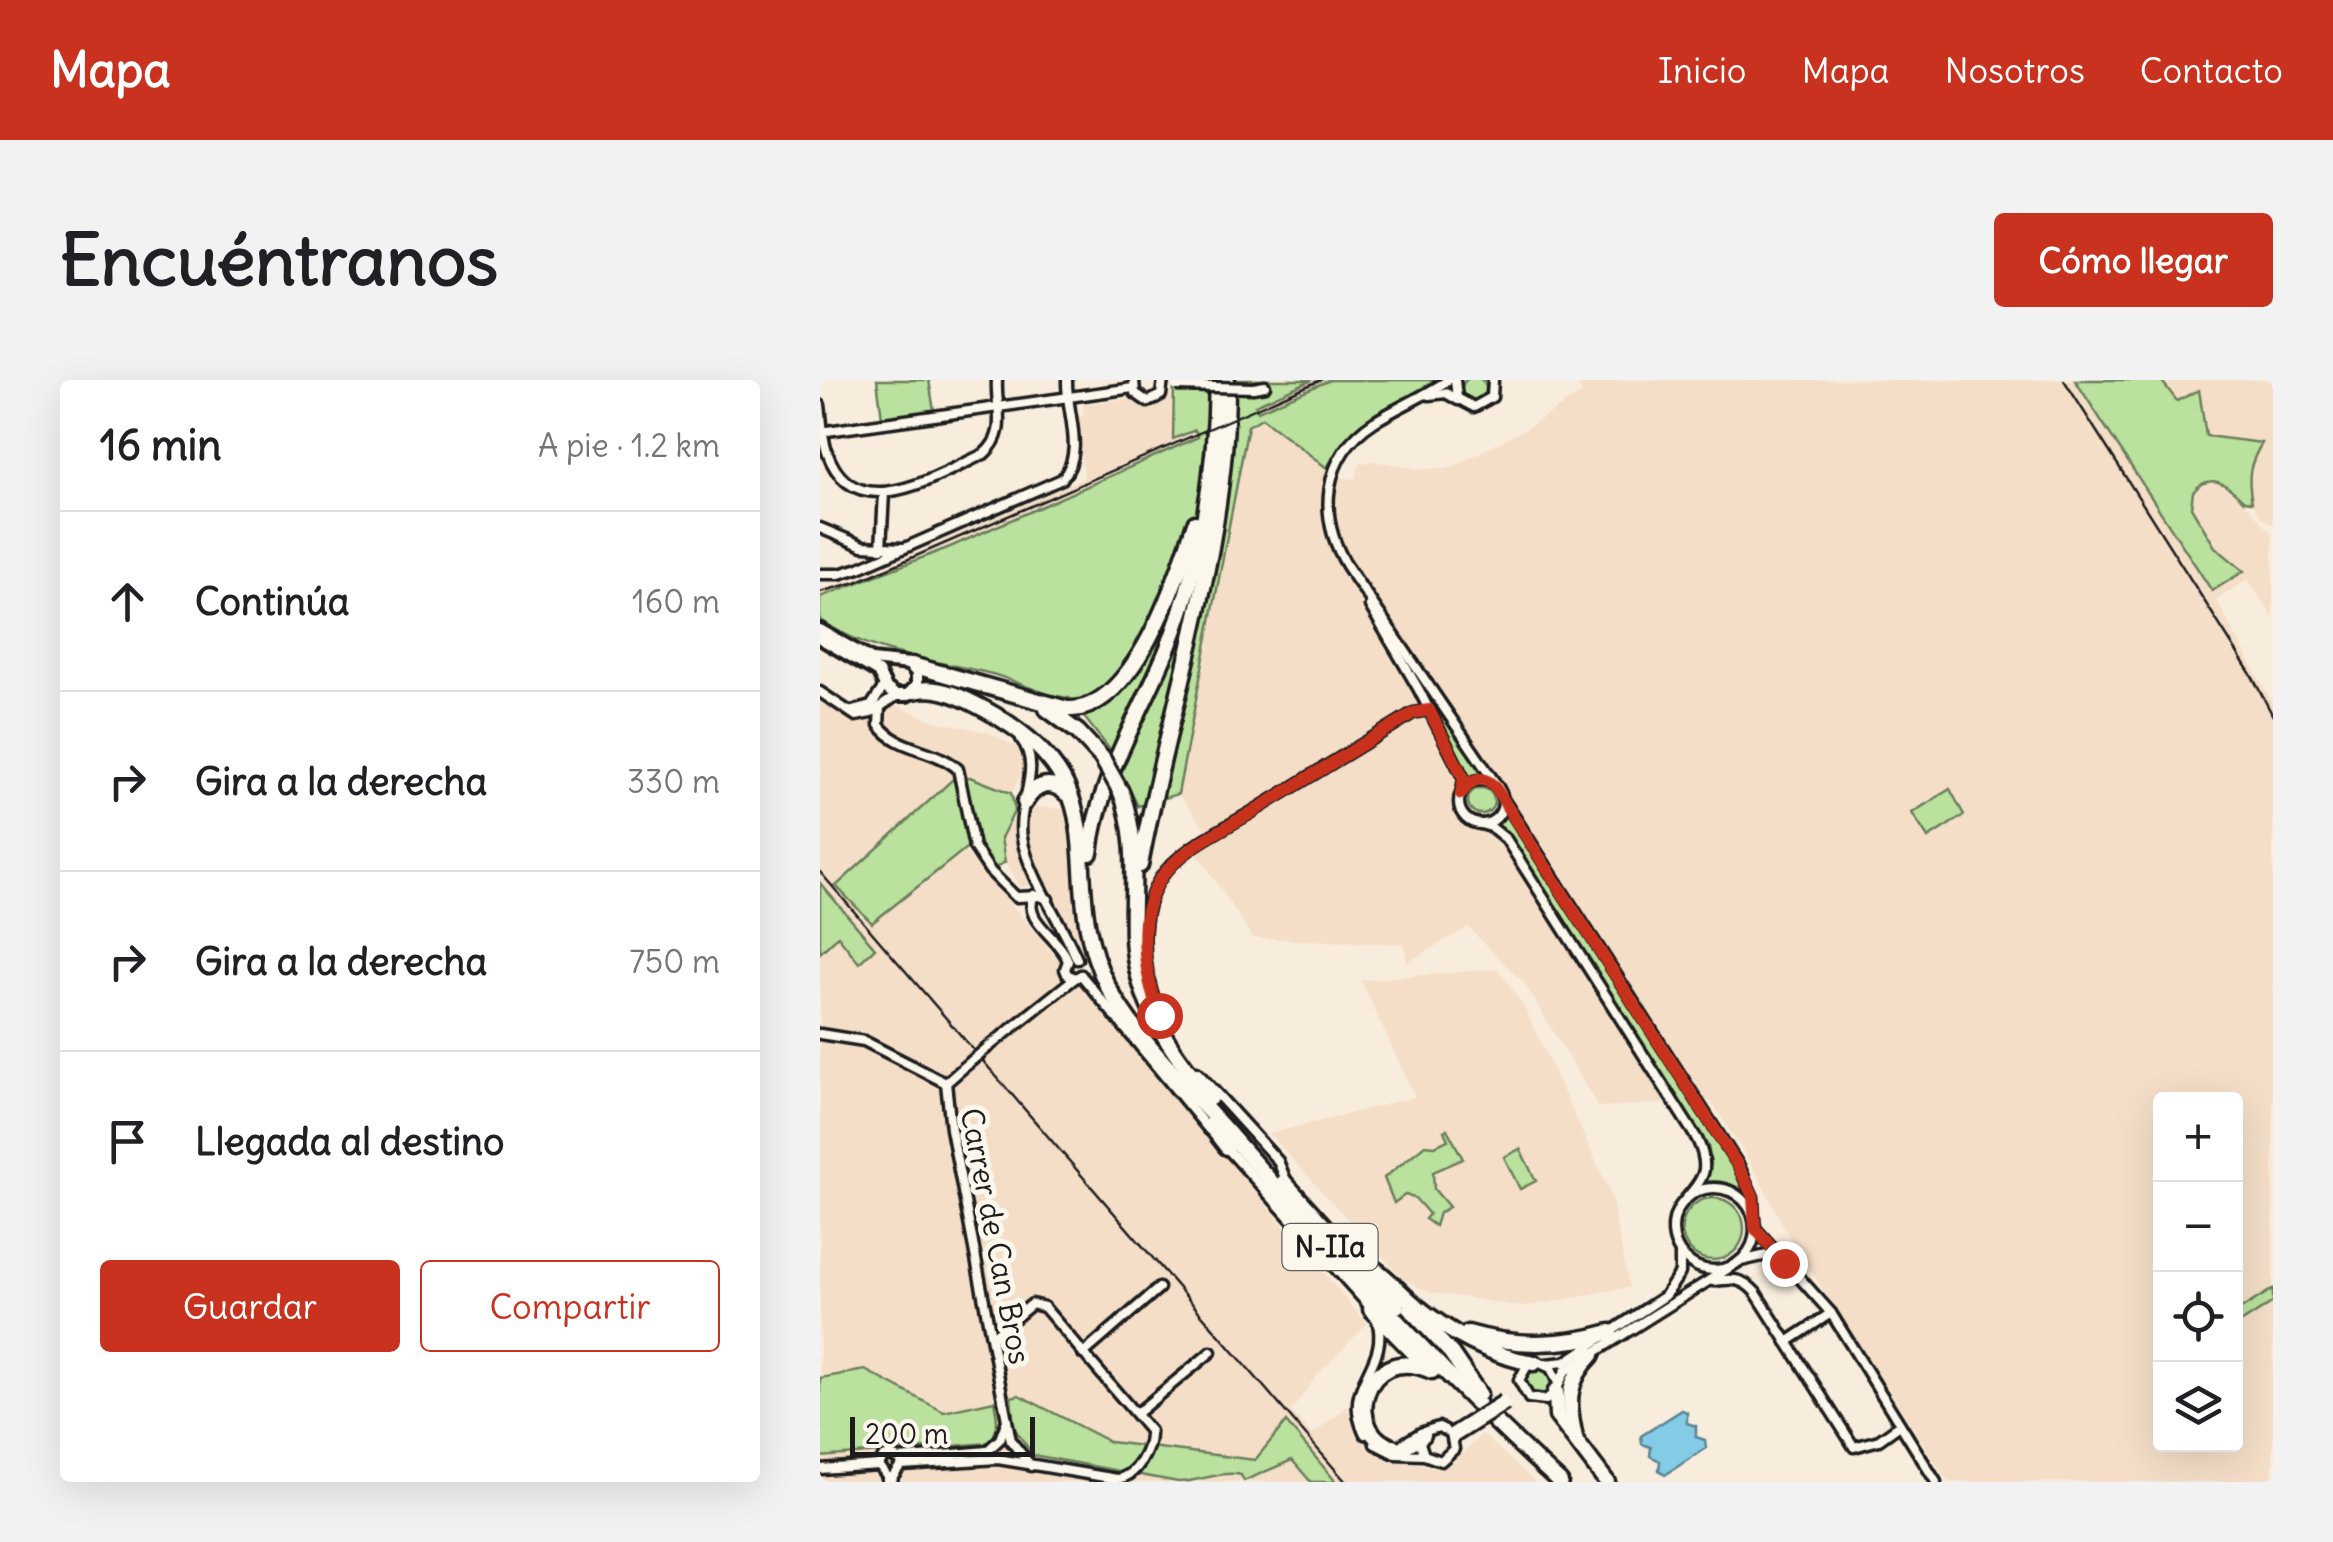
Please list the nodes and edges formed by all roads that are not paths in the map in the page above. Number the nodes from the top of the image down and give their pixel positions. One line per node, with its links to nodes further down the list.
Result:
1 (997, 380): 14 (street)
2 (1067, 380): 11 (street)
3 (1217, 380): 16 (highway)
4 (1227, 380): 47 (highway)
5 (1452, 380): 10 (street); 12 (street)
6 (1493, 380): 12 (street)
7 (1163, 383): 8 (street); 9 (street, bridge)
8 (1134, 384): 11 (street)
9 (1265, 386)
10 (1425, 396): 12 (street); 24 (street)
11 (1068, 397): 14 (street); 21 (street)
12 (1461, 403)
13 (820, 404): 15 (street)
14 (999, 407): 15 (street); 17 (street)
15 (822, 432): 17 (street)
16 (1212, 454): 30 (highway); 52 (highway)
17 (884, 492): 20 (street)
18 (820, 528): 19 (street)
19 (863, 546): 20 (street); 22 (street)
20 (881, 548): 21 (street)
21 (908, 548): 22 (street)
22 (871, 563): 23 (street)
23 (820, 574)
24 (1362, 588): 35 (street); 38 (street)
25 (820, 630): 27 (main road, N-IIa)
26 (820, 638): 29 (main road)
27 (894, 664): 28 (main road, N-IIa); 29 (main road)
28 (912, 666): 30 (highway, N-IIa); 31 (main road)
29 (885, 683): 33 (main road); 36 (street)
30 (1005, 689): 47 (highway, N-IIa, bridge)
31 (914, 690): 33 (main road, N-IIa); 37 (highway, N-IIa)
32 (820, 692): 36 (street)
33 (896, 696): 34 (street)
34 (880, 707): 36 (street); 45 (street)
35 (1429, 710): 39 (street); 57 (street)
36 (846, 711)
37 (1002, 719): 41 (street); 42 (highway, N-IIa)
38 (1498, 787): 39 (street); 40 (street)
39 (1461, 794): 43 (street)
40 (1503, 799): 43 (street); 59 (street)
41 (1025, 802): 42 (highway); 44 (street)
42 (1075, 803): 52 (highway, N-IIa)
43 (1477, 823): 58 (street)
44 (1034, 872): 45 (street); 46 (street)
45 (1034, 896): 46 (street); 48 (street)
46 (1048, 898): 48 (street)
47 (1134, 900): 57 (highway, N-IIa)
48 (1072, 960): 49 (street, Carrer de Can Bros); 50 (street)
49 (1066, 972): 50 (street); 51 (street, Carrer de Can Bros)
50 (1078, 976): 51 (street, Carrer de Can Bros); 56 (street)
51 (1056, 991): 55 (street, Carrer de Can Bros, bridge)
52 (1118, 1000): 54 (highway, N-IIa)
53 (820, 1034): 55 (street)
54 (1174, 1071): 56 (highway); 82 (highway, N-IIa)
55 (946, 1083): 71 (street, Carrer de Can Bros)
56 (1226, 1147): 67 (street)
57 (1288, 1186): 61 (highway, N-IIa)
58 (1684, 1201): 59 (street); 60 (street)
59 (1755, 1224): 62 (street); 63 (street)
60 (1680, 1252): 63 (street); 70 (street)
61 (1353, 1257): 64 (highway); 80 (highway, N-IIa)
62 (1784, 1263): 63 (street); 68 (street)
63 (1736, 1264): 65 (street)
64 (1388, 1280): 69 (highway); 80 (highway)
65 (1708, 1281): 72 (street); 75 (street)
66 (1159, 1288): 74 (street)
67 (1372, 1308): 77 (highway); 91 (street)
68 (1831, 1314): 72 (street); 84 (street)
69 (1447, 1325): 70 (highway); 76 (highway)
70 (1610, 1332): 76 (street)
71 (992, 1337): 74 (street); 83 (street, Carrer de Can Bros)
72 (1788, 1342): 84 (street)
73 (1211, 1352): 81 (street)
74 (1084, 1354): 81 (street)
75 (1592, 1355): 78 (street); 87 (highway)
76 (1540, 1364): 78 (street); 79 (street)
77 (1432, 1370): 82 (highway); 85 (highway)
78 (1557, 1387): 79 (street); 87 (highway)
79 (1522, 1391): 86 (street, bridge)
80 (1479, 1394): 99 (highway, N-IIa)
81 (1137, 1414): 95 (street)
82 (1492, 1419): 98 (highway, N-IIa)
83 (1006, 1421): 88 (street, Carrer de Can Bros); 89 (street, Carrer de Can Bros)
84 (1900, 1426): 101 (street)
85 (1423, 1435): 86 (street); 91 (street)
86 (1452, 1436): 91 (street)
87 (1576, 1437): 100 (highway)
88 (1010, 1440): 89 (street); 90 (street, Carrer de Can Bros)
89 (996, 1443): 92 (street); 93 (street)
90 (1016, 1450): 92 (street); 95 (street, Carrer de Can Bros)
91 (1424, 1455)
92 (1001, 1461): 93 (street); 95 (street)
93 (900, 1462): 94 (street); 97 (street)
94 (879, 1465): 96 (street); 97 (street)
95 (1031, 1466)
96 (820, 1469)
97 (890, 1479)
98 (1560, 1482)
99 (1573, 1482)
100 (1607, 1482)
101 (1936, 1482)

